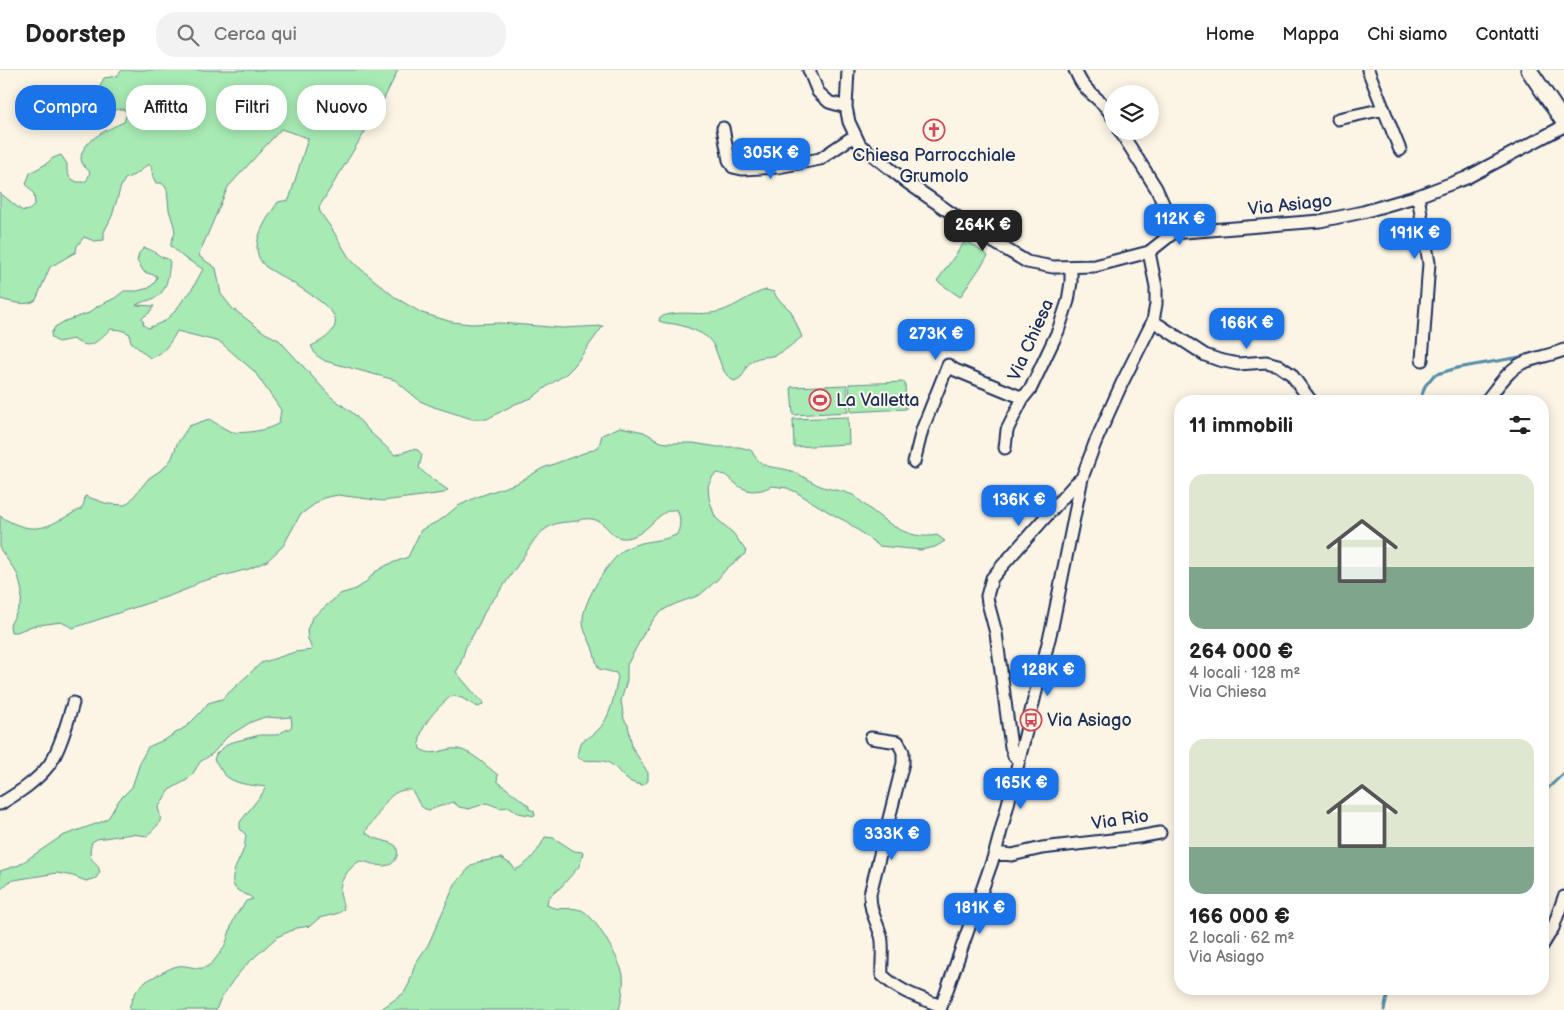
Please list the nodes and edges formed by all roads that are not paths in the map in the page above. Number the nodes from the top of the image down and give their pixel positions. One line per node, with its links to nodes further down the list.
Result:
1 (809, 70): 8 (street)
2 (848, 70): 8 (street)
3 (1075, 70): 7 (street)
4 (1368, 70): 9 (street)
5 (1529, 70): 6 (main road)
6 (1559, 104): 11 (main road)
7 (1104, 105)
8 (846, 107): 13 (street)
9 (1384, 109): 10 (street); 15 (street)
10 (1338, 119)
11 (1564, 124): 16 (street, Via Asiago)
12 (723, 128): 13 (street)
13 (854, 136): 19 (street)
14 (1126, 140): 17 (street)
15 (1400, 150)
16 (1418, 196): 17 (street, Via Asiago); 22 (street)
17 (1173, 233): 18 (street)
18 (1149, 252): 19 (street); 20 (street)
19 (1071, 267): 25 (street, Via Chiesa)
20 (1153, 321): 23 (street); 28 (street)
21 (1564, 350): 24 (street)
22 (1422, 360)
23 (1307, 395)
24 (1491, 395)
25 (1024, 398): 26 (street, Via Chiesa); 27 (street, Via Chiesa)
26 (1005, 448)
27 (914, 462)
28 (1082, 478): 31 (street); 31 (street)
29 (73, 703): 32 (street)
30 (871, 738): 37 (street)
31 (1019, 761): 34 (street)
32 (0, 804)
33 (1160, 833): 34 (street, Via Rio)
34 (995, 853): 37 (street)
35 (1564, 897): 36 (street)
36 (1549, 935)
37 (940, 1008)

